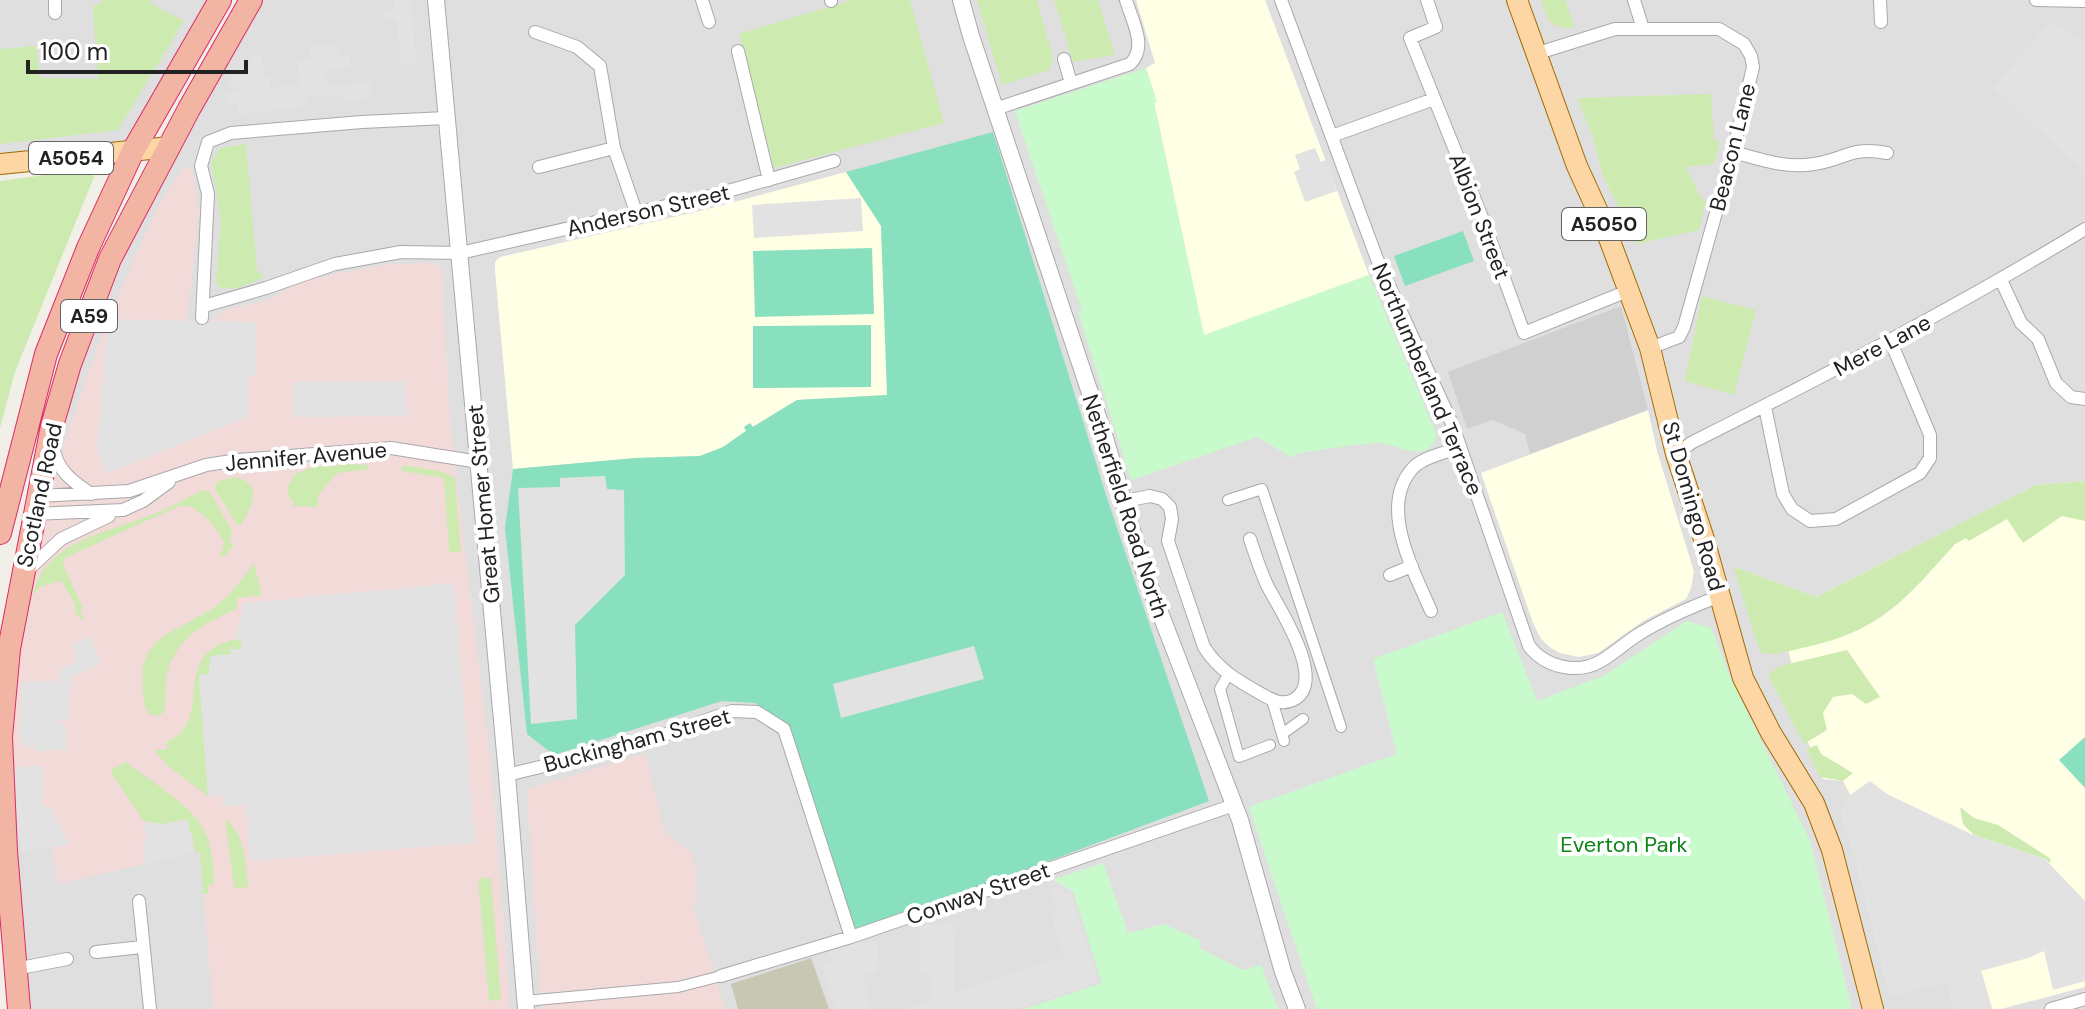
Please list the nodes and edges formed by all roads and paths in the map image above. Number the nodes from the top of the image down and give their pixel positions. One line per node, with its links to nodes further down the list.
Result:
1 (220, 0): 28 (highway, A59)
2 (251, 0): 26 (highway, A59)
3 (436, 0): 24 (street, Great Homer Street)
4 (702, 0): 14 (street)
5 (961, 0): 23 (street, Netherfield Road North)
6 (1126, 0): 21 (street)
7 (1281, 0): 25 (street, Northumberland Terrace)
8 (1427, 0): 22 (street, Albion Street)
9 (1517, 0): 19 (main road, St Domingo Road / A5050)
10 (1634, 0): 16 (street)
11 (1880, 0): 15 (street)
12 (2036, 0): 13 (street)
13 (2085, 1)
14 (709, 22)
15 (1881, 22)
16 (1643, 29): 19 (street, Beacon Lane); 29 (street, Beacon Lane)
17 (535, 32): 27 (street)
18 (738, 51): 34 (street)
19 (1535, 54): 39 (main road, St Domingo Road / A5050)
20 (1064, 59): 21 (street)
21 (1071, 83): 23 (street)
22 (1434, 99): 25 (street); 39 (street, Albion Street)
23 (995, 109): 53 (street, Netherfield Road North)
24 (446, 118): 37 (street, Great Homer Street); 37 (street, Anderson Street)
25 (1332, 136): 45 (street, Northumberland Terrace)
26 (170, 147): 28 (main road, A5054); 44 (highway, Scotland Road / A59)
27 (614, 148): 33 (street); 35 (street)
28 (133, 151): 32 (main road, A5054); 51 (highway, Scotland Road / A59)
29 (1733, 152): 30 (street); 41 (street, Beacon Lane)
30 (1887, 153)
31 (834, 161): 34 (street, Anderson Street)
32 (0, 164)
33 (539, 167)
34 (769, 180): 35 (street, Anderson Street)
35 (636, 212): 37 (street, Anderson Street)
36 (2085, 229): 38 (street, Mere Lane)
37 (460, 253): 47 (street, Great Homer Street)
38 (2001, 280): 40 (street, Mere Lane); 42 (street)
39 (1630, 290): 41 (main road, St Domingo Road / A5050)
40 (1891, 342): 43 (street, Mere Lane); 43 (street)
41 (1650, 348): 46 (main road, St Domingo Road / A5050)
42 (2085, 399)
43 (1765, 407): 46 (street, Mere Lane)
44 (52, 426): 49 (street); 52 (highway, Scotland Road / A59)
45 (1460, 447): 57 (street); 60 (street, Northumberland Terrace)
46 (1676, 454): 60 (main road, St Domingo Road / A5050)
47 (479, 462): 48 (street, Jennifer Avenue); 67 (street, Great Homer Street)
48 (181, 473): 49 (street, Jennifer Avenue); 54 (street, Jennifer Avenue)
49 (92, 494): 52 (street, Jennifer Avenue)
50 (1228, 500): 65 (street)
51 (3, 501): 52 (main road); 55 (highway, Scotland Road / A59)
52 (36, 505): 54 (street, Jennifer Avenue); 59 (highway, Scotland Road / A59)
53 (1123, 506): 62 (street); 68 (street, Netherfield Road North)
54 (123, 510): 59 (street)
55 (0, 533)
56 (1250, 539): 63 (street)
57 (1412, 566): 58 (street); 61 (street)
58 (1390, 575)
59 (21, 581): 74 (highway, Scotland Road / A59)
60 (1720, 596): 81 (main road, St Domingo Road / A5050)
61 (1431, 611)
62 (1228, 675): 63 (street); 66 (street)
63 (1272, 700): 64 (street)
64 (1303, 719)
65 (1341, 727)
66 (1270, 745)
67 (507, 775): 70 (street, Buckingham Street); 77 (street, Great Homer Street)
68 (1234, 805): 70 (street, Conway Street); 80 (street, Netherfield Road North)
69 (139, 901): 71 (street)
70 (851, 937): 75 (street, Conway Street)
71 (142, 947): 72 (street); 79 (street)
72 (96, 952)
73 (67, 959): 74 (street)
74 (15, 969): 78 (highway, Scotland Road / A59)
75 (721, 976): 77 (street)
76 (2085, 999): 82 (street)
77 (525, 1005)
78 (19, 1009)
79 (150, 1009)
80 (1297, 1009)
81 (1873, 1009)
82 (2051, 1009)

